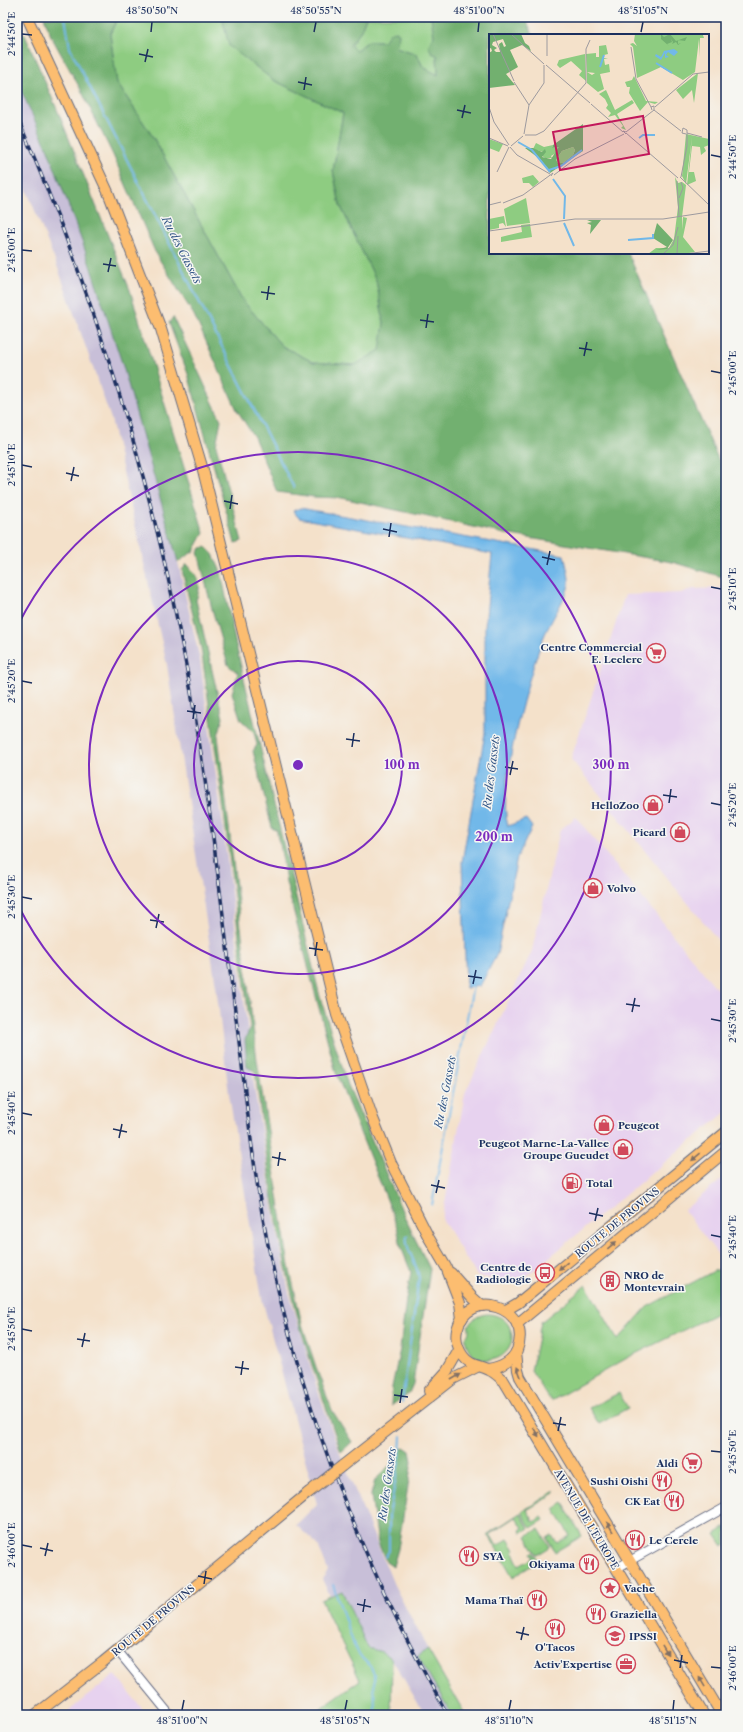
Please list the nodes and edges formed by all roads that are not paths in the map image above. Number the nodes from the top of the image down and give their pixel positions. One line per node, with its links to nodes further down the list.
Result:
1 (27, 17): 4 (main road)
2 (726, 1132): 6 (main road, ROUTE DE PROVINS, one-way to 6)
3 (726, 1151): 8 (main road, ROUTE DE PROVINS, one-way to 3)
4 (446, 1266): 5 (main road); 7 (main road)
5 (482, 1306): 6 (main road); 7 (main road)
6 (506, 1310): 8 (main road)
7 (462, 1319): 9 (main road)
8 (517, 1324): 10 (main road)
9 (459, 1350): 11 (main road); 13 (main road)
10 (516, 1352): 12 (main road); 15 (main road, AVENUE DE L'EUROPE, one-way to 10)
11 (477, 1367): 12 (main road); 13 (main road, one-way to 11)
12 (488, 1369): 15 (main road, AVENUE DE L'EUROPE, one-way to 15)
13 (415, 1407): 16 (main road, ROUTE DE PROVINS, bridge)
14 (726, 1507): 15 (street)
15 (624, 1564): 17 (main road, AVENUE DE L'EUROPE, one-way to 17); 22 (main road, AVENUE DE L'EUROPE, one-way to 15)
16 (117, 1650): 18 (main road, ROUTE DE PROVINS); 19 (street)
17 (691, 1693): 20 (main road, AVENUE DE L'EUROPE); 21 (main road)
18 (35, 1715)
19 (170, 1715)
20 (704, 1715)
21 (711, 1715)
22 (722, 1715)

